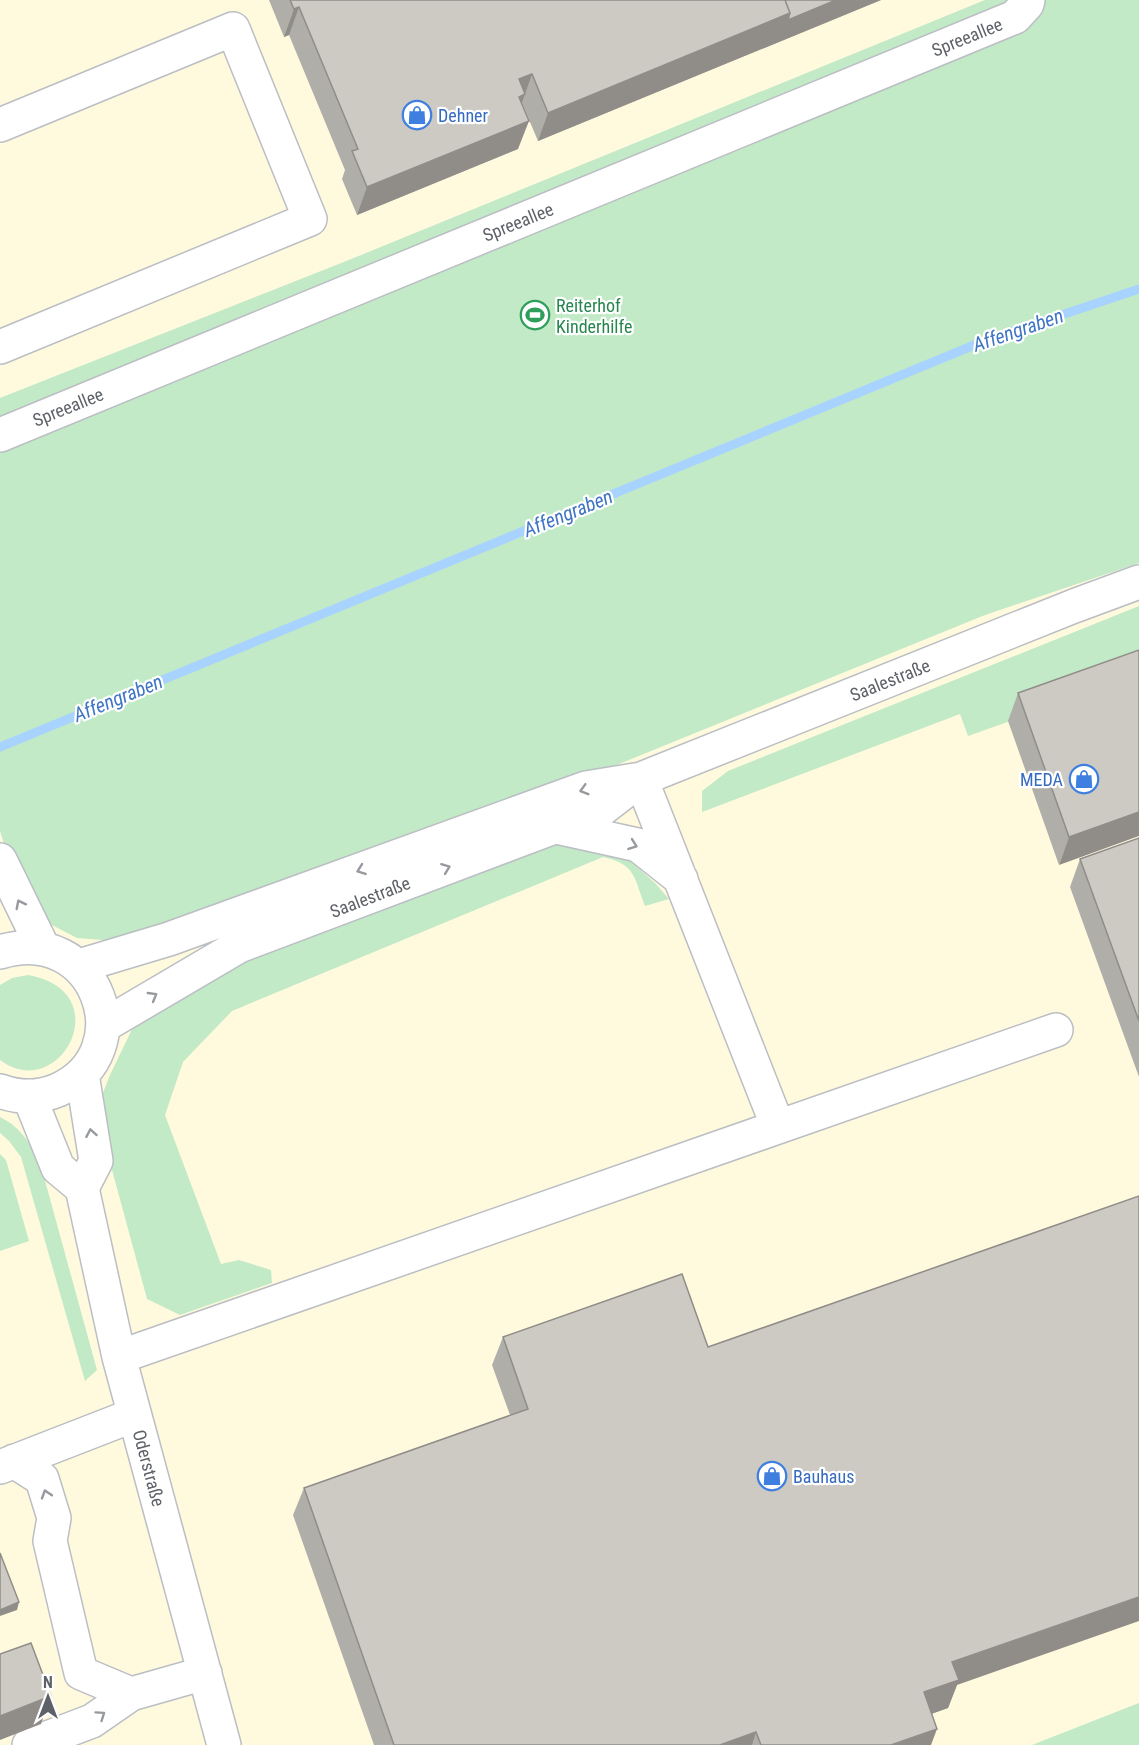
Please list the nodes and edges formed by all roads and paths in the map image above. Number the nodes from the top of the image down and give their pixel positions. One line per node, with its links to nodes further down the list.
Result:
1 (1028, 0): 4 (street, Spreeallee)
2 (0, 125): 3 (street)
3 (0, 347)
4 (0, 435)
5 (1139, 582): 6 (street, Saalestraße)
6 (641, 779): 7 (street, Saalestraße); 9 (street); 12 (street, Saalestraße, one-way to 12)
7 (556, 827): 9 (street, one-way to 9); 13 (street, Saalestraße, one-way to 7)
8 (0, 860): 10 (street, one-way to 8)
9 (682, 880): 17 (street)
10 (43, 948): 11 (street); 12 (street)
11 (0, 952)
12 (79, 966): 13 (street)
13 (103, 1026): 15 (street)
14 (1056, 1030): 17 (street)
15 (82, 1074): 16 (street); 18 (street, one-way to 15)
16 (15, 1094): 18 (street)
17 (778, 1127): 19 (street)
18 (82, 1188): 19 (street, Oderstraße)
19 (119, 1357): 20 (street, Oderstraße)
20 (134, 1415): 21 (street); 22 (street, Oderstraße)
21 (7, 1464): 23 (street, one-way to 21)
22 (205, 1673): 23 (street); 25 (street, Oderstraße)
23 (131, 1694): 24 (street, one-way to 23)
24 (29, 1745)
25 (224, 1745)

